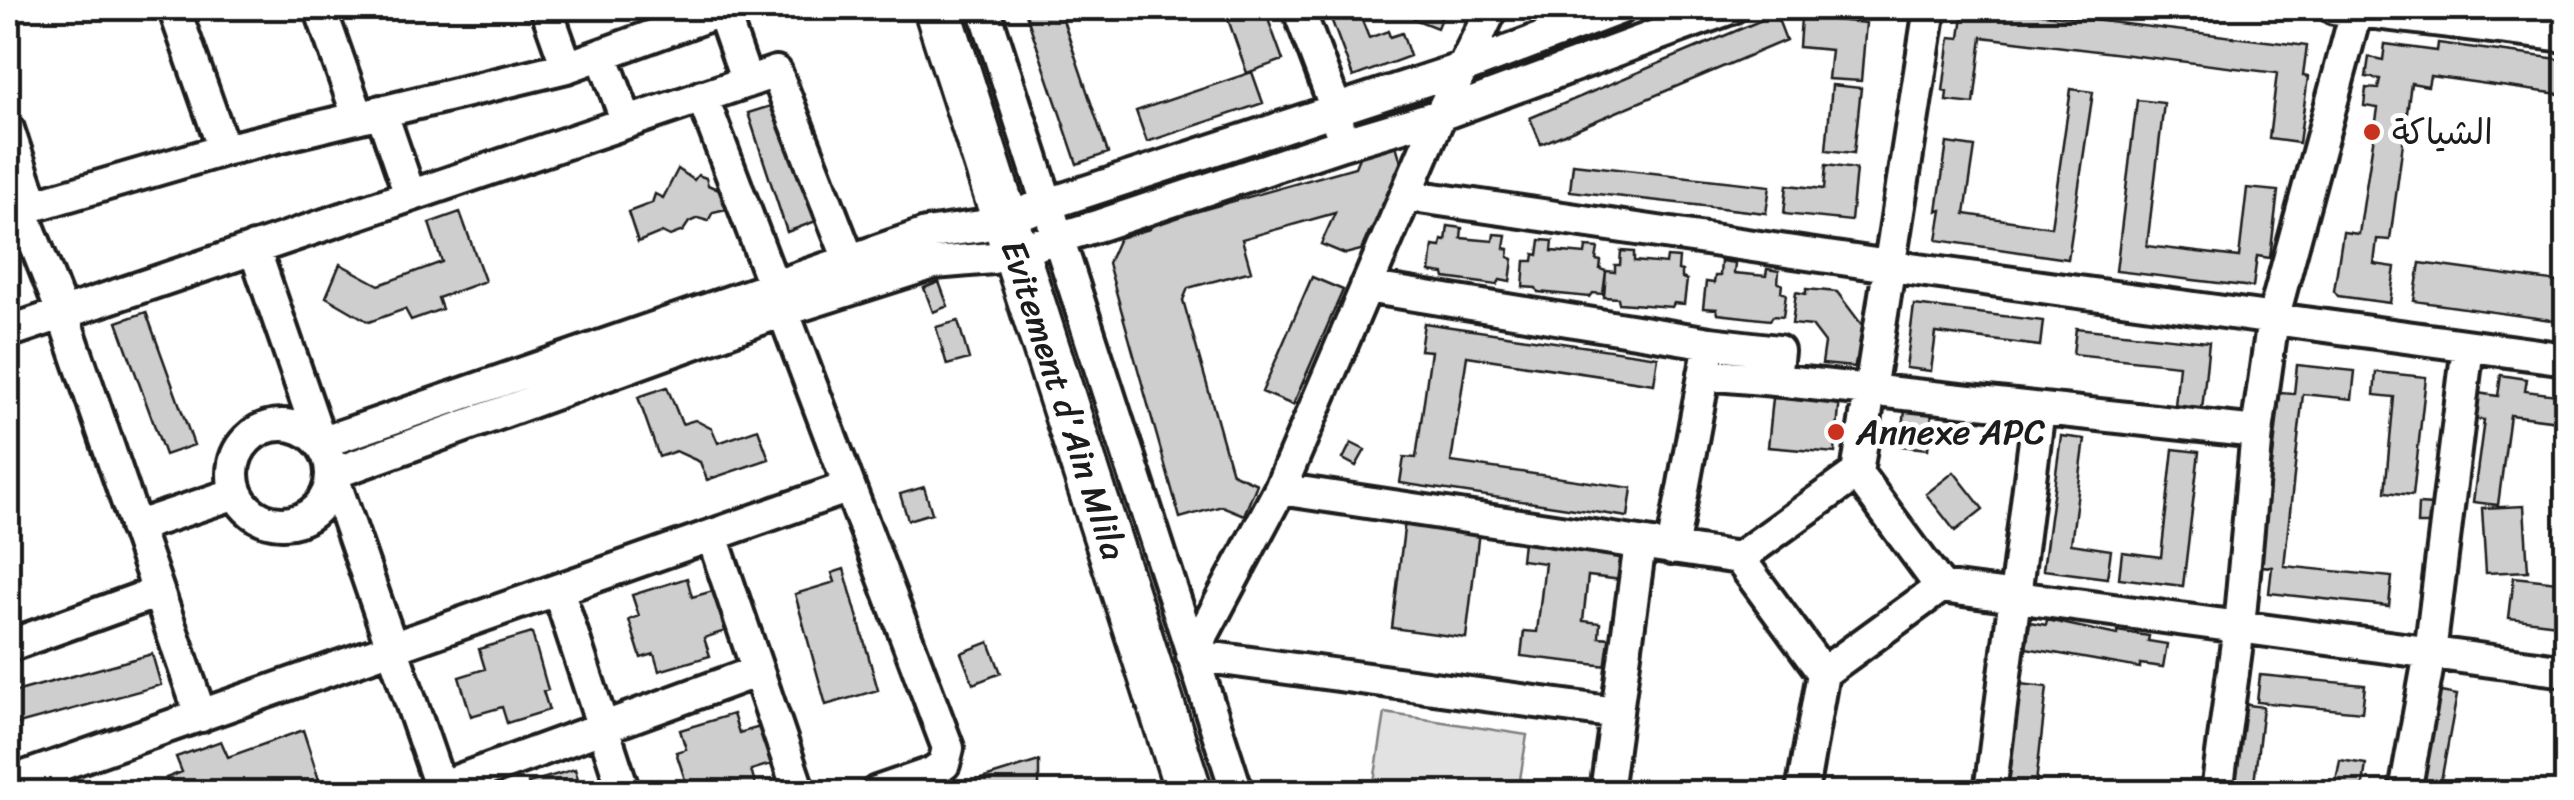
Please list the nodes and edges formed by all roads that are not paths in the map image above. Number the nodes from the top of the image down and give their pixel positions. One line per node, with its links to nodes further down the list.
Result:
1 (174, 8): 26 (street)
2 (320, 8): 21 (street)
3 (546, 8): 17 (street)
4 (912, 8): 30 (highway, Evitement d'Ain Mlila)
5 (937, 8): 30 (highway, Evitement d'Ain Mlila)
6 (984, 8): 30 (street)
7 (1298, 8): 20 (street)
8 (1492, 8): 16 (street)
9 (1622, 8): 16 (street)
10 (1730, 8): 22 (street)
11 (1930, 8): 34 (street)
12 (2349, 8): 14 (street); 38 (street)
13 (726, 9): 15 (street); 18 (street)
14 (2566, 36)
15 (602, 55): 17 (street); 23 (street)
16 (1466, 66): 20 (street); 22 (street)
17 (567, 67): 21 (street)
18 (747, 82): 19 (street); 33 (street)
19 (702, 96): 23 (street); 36 (street)
20 (1336, 110): 25 (street); 30 (street)
21 (370, 113): 26 (street); 28 (street)
22 (1440, 116): 25 (street); 27 (street)
23 (627, 122): 28 (street)
24 (8, 129): 29 (street)
25 (1342, 144): 31 (street)
26 (224, 150): 29 (street)
27 (1406, 194): 34 (street); 35 (street)
28 (410, 195): 32 (street)
29 (21, 208): 37 (street)
30 (1008, 232): 31 (street); 31 (street); 33 (street); 36 (street); 79 (highway, Evitement d'Ain Mlila); 80 (highway, Evitement d'Ain Mlila)
31 (1058, 237): 67 (street)
32 (254, 248): 37 (street); 48 (street)
33 (849, 260): 36 (street)
34 (1889, 266): 38 (street); 45 (street)
35 (1366, 288): 40 (street); 52 (street)
36 (778, 298): 48 (street); 50 (street); 51 (street)
37 (62, 312): 39 (street); 54 (street)
38 (2274, 319): 41 (street); 47 (street)
39 (8, 332)
40 (1710, 343): 43 (street); 44 (street)
41 (2468, 346): 42 (street); 66 (street)
42 (2566, 359)
43 (1704, 374): 44 (street); 57 (street)
44 (1775, 380): 45 (street)
45 (1870, 392): 46 (street); 49 (street)
46 (2039, 409): 47 (street); 62 (street)
47 (2257, 432): 63 (street)
48 (320, 443): 50 (street); 53 (street)
49 (1857, 473): 58 (street); 59 (street)
50 (332, 474): 53 (street); 65 (street)
51 (849, 487): 55 (street); 78 (street)
52 (1280, 489): 56 (street); 67 (street)
53 (236, 492): 54 (street)
54 (136, 528): 61 (street)
55 (712, 536): 60 (street); 68 (street)
56 (1640, 544): 57 (street); 71 (street)
57 (1672, 548): 58 (street)
58 (1739, 558): 70 (street)
59 (1940, 587): 62 (street); 70 (street)
60 (558, 590): 65 (street); 73 (street)
61 (158, 592): 64 (street); 72 (street)
62 (2012, 597): 63 (street); 84 (street)
63 (2239, 627): 66 (street); 85 (street)
64 (8, 646)
65 (390, 649): 72 (street); 75 (street)
66 (2430, 653): 69 (street); 86 (street)
67 (1192, 655): 71 (street); 81 (street)
68 (758, 671): 73 (street); 77 (street)
69 (2566, 671)
70 (1823, 673): 83 (street)
71 (1617, 712): 82 (street)
72 (200, 716): 74 (street)
73 (602, 728): 75 (street); 76 (street)
74 (8, 783)
75 (441, 790)
76 (624, 792)
77 (800, 792)
78 (878, 792)
79 (1162, 792)
80 (1189, 792)
81 (1237, 792)
82 (1606, 792)
83 (1802, 792)
84 (1990, 792)
85 (2217, 792)
86 (2406, 792)

